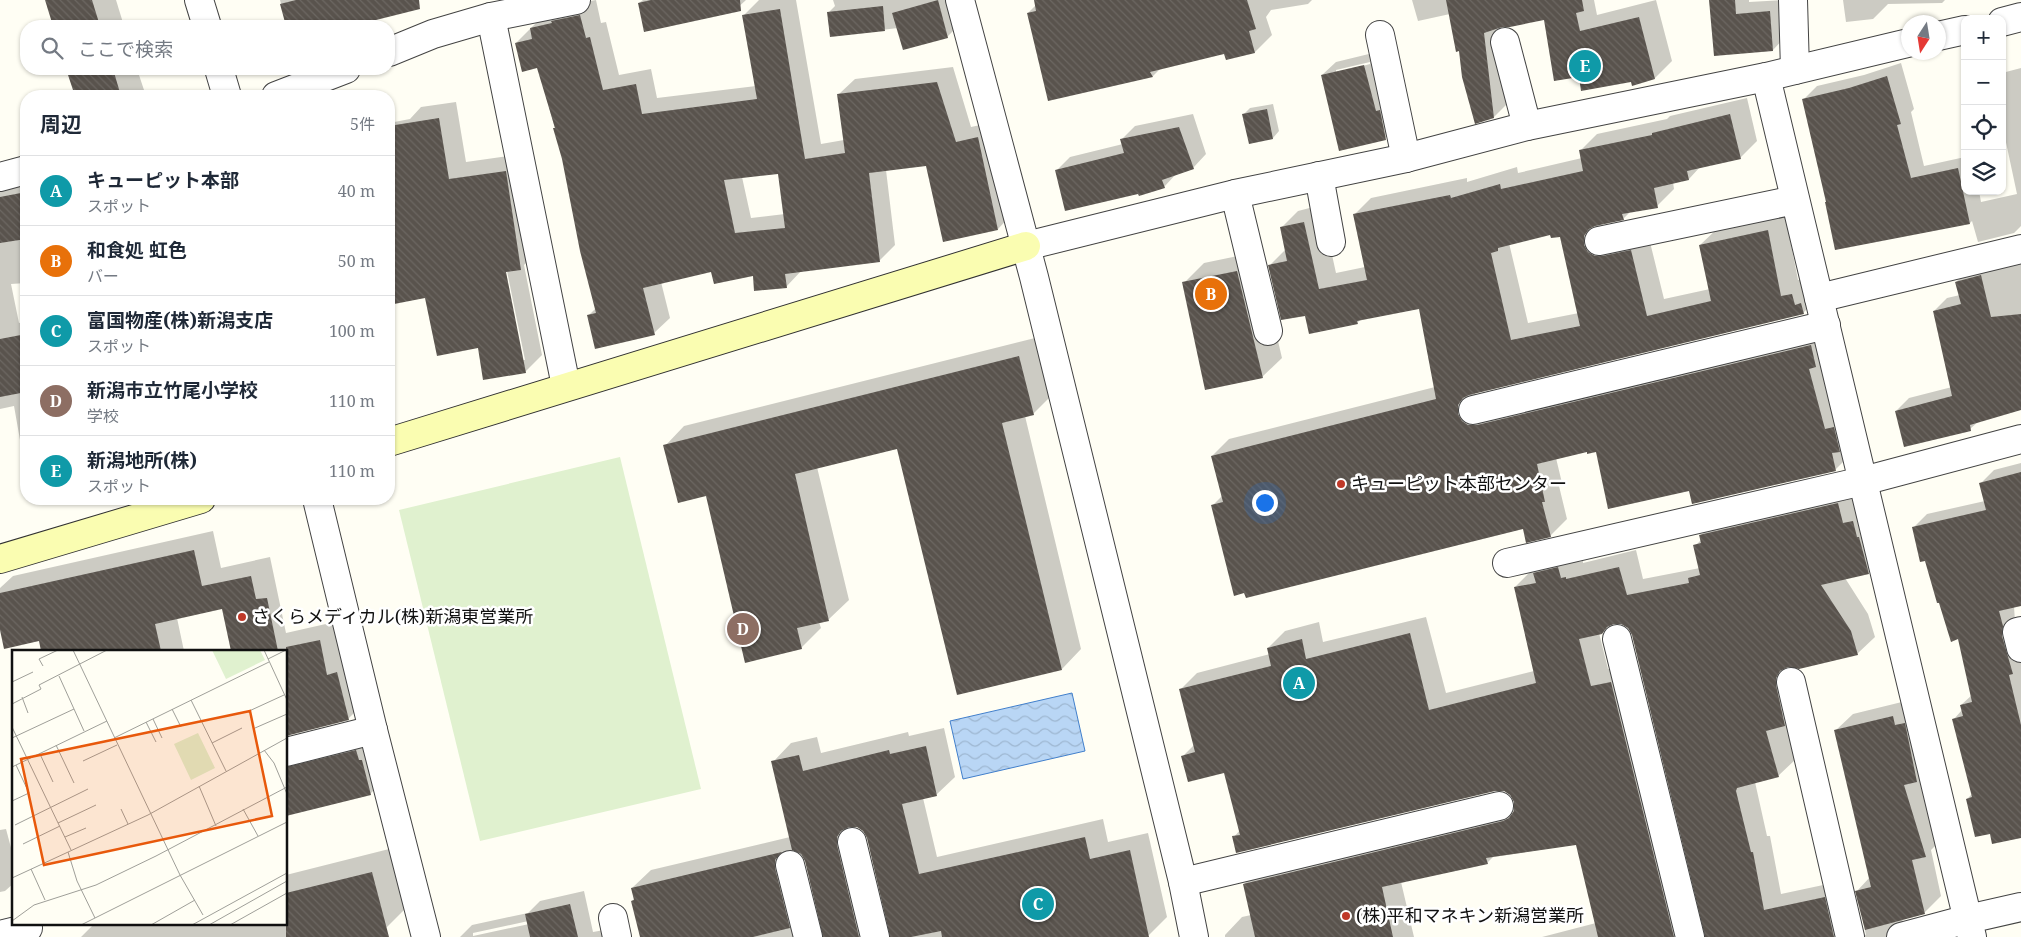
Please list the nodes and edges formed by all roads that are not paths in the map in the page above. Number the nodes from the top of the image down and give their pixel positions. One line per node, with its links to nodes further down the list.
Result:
1 (199, 0): 7 (street)
2 (576, 0): 5 (street)
3 (960, 0): 30 (street)
4 (1793, 0): 15 (street)
5 (491, 17): 14 (street); 35 (street)
6 (2021, 17): 8 (street)
7 (205, 20)
8 (2006, 21)
9 (1961, 31): 10 (street)
10 (1946, 34)
11 (1380, 35): 22 (street)
12 (1505, 42): 21 (street)
13 (1901, 45): 15 (street)
14 (395, 50)
15 (1795, 70): 18 (street)
16 (221, 75): 19 (street)
17 (330, 75): 20 (street)
18 (1766, 77): 21 (street); 27 (street)
19 (225, 90)
20 (292, 90)
21 (1527, 126): 22 (street)
22 (1406, 158): 24 (street)
23 (20, 172): 25 (street)
24 (1319, 176): 26 (street); 29 (street)
25 (0, 177)
26 (1235, 194): 30 (street); 34 (street)
27 (1796, 200): 28 (street); 32 (street)
28 (1599, 240)
29 (1332, 242)
30 (1026, 246): 35 (street); 53 (street)
31 (2021, 249): 32 (street)
32 (1819, 298): 33 (street)
33 (1826, 325): 36 (street); 39 (street)
34 (1268, 331)
35 (566, 386): 38 (street)
36 (1473, 410)
37 (2021, 439): 39 (street)
38 (395, 440)
39 (1863, 481): 43 (street); 56 (street)
40 (181, 505): 42 (street)
41 (318, 505): 48 (street)
42 (0, 559)
43 (1507, 563)
44 (2021, 631): 46 (street)
45 (1617, 639): 62 (street)
46 (2021, 648)
47 (1791, 682): 63 (street)
48 (372, 730): 49 (street); 58 (street)
49 (288, 751)
50 (1499, 806): 53 (street)
51 (852, 842): 60 (street)
52 (790, 865): 59 (street)
53 (1183, 882): 61 (street)
54 (2021, 907): 56 (street)
55 (28, 928): 57 (street)
56 (1970, 928): 64 (street)
57 (0, 935)
58 (426, 937)
59 (808, 937)
60 (875, 937)
61 (1194, 937)
62 (1690, 937)
63 (1850, 937)
64 (1901, 937)

